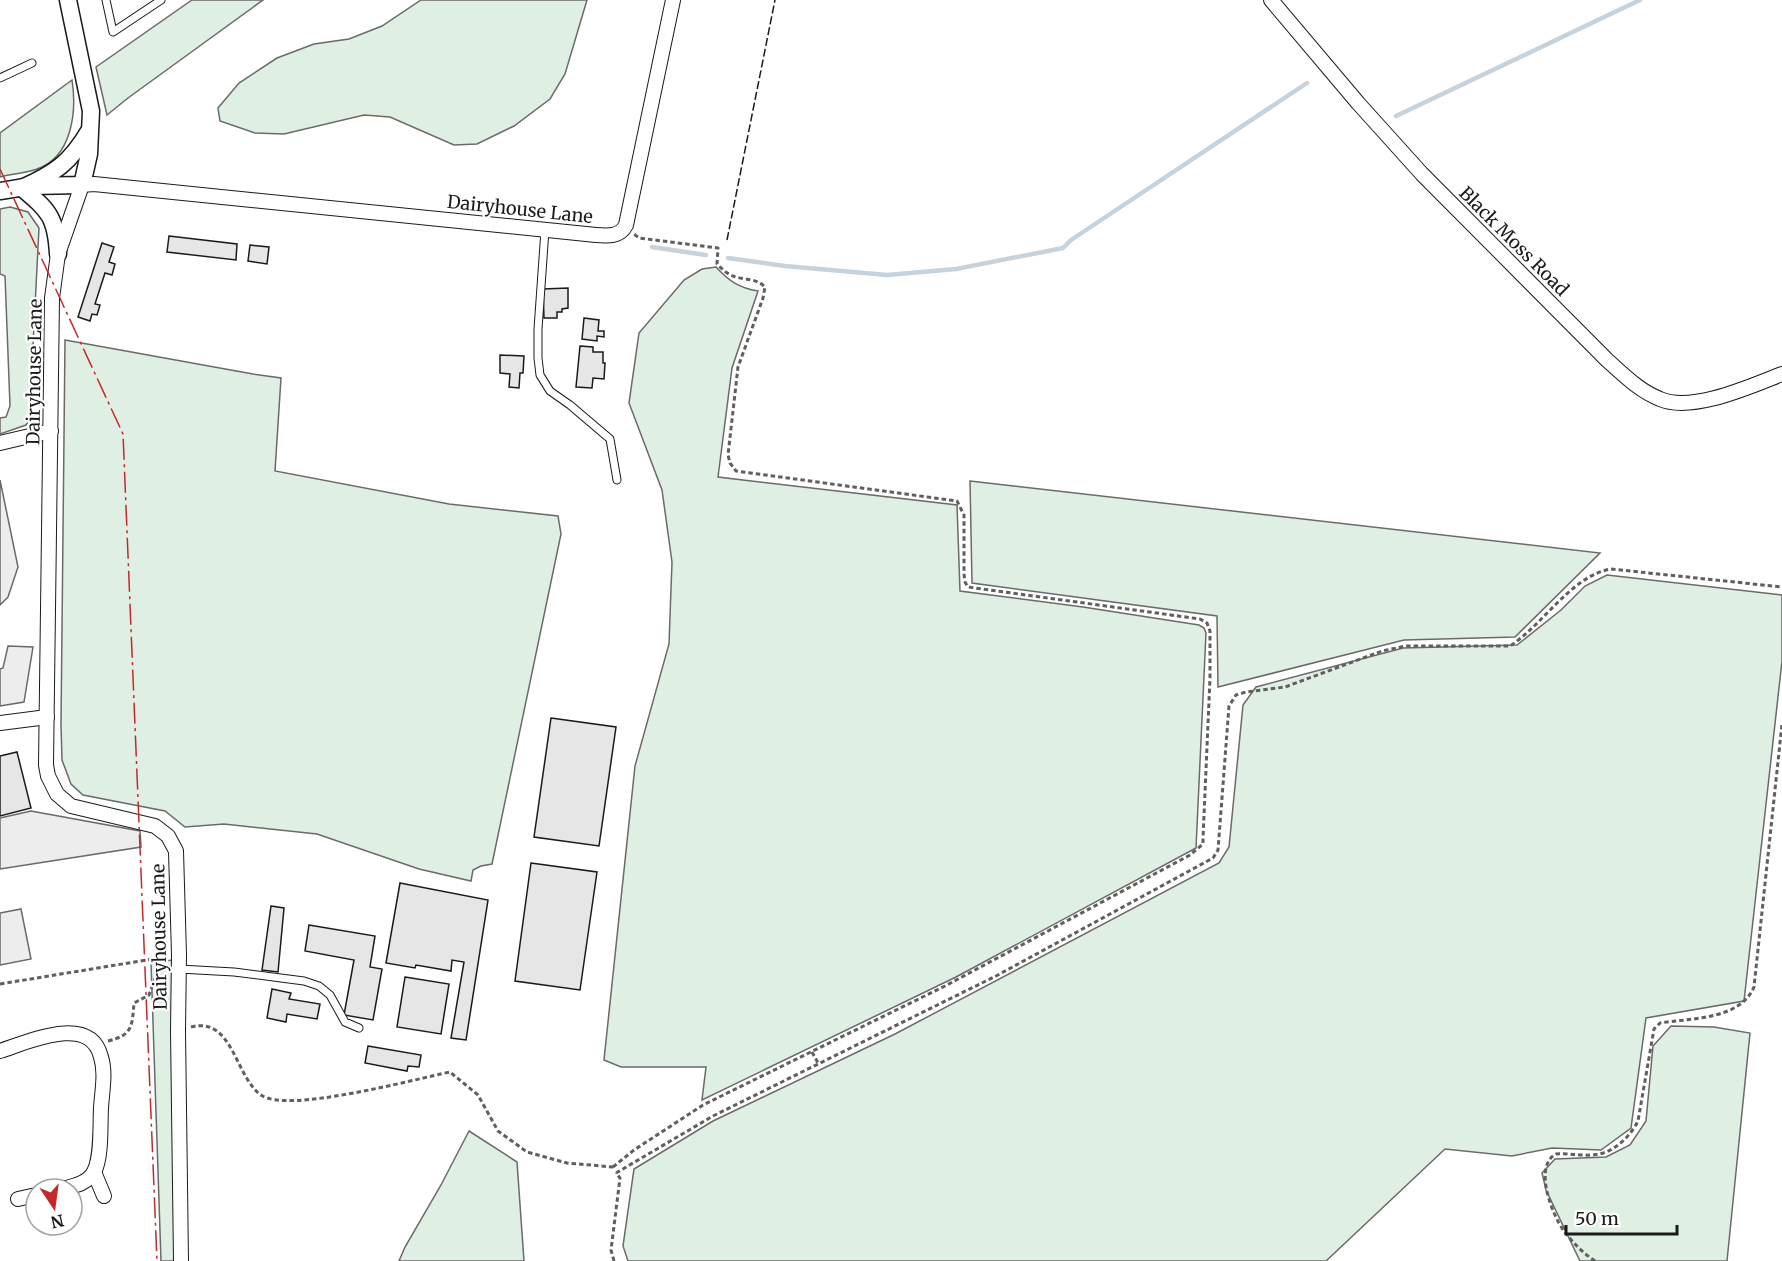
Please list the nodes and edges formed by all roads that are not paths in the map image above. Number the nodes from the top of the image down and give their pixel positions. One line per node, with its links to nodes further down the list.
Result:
1 (68, 0): 8 (street)
2 (106, 0): 3 (lane)
3 (162, 0)
4 (673, 0): 12 (street, Dairyhouse Lane)
5 (1272, 0): 14 (street, Black Moss Road)
6 (32, 63): 7 (lane)
7 (0, 78)
8 (90, 128): 9 (street); 10 (street)
9 (82, 185): 10 (street); 12 (street, Dairyhouse Lane); 13 (street, Dairyhouse Lane)
10 (22, 188): 11 (street); 13 (street)
11 (0, 191)
12 (545, 230): 17 (lane)
13 (58, 254): 15 (street, Dairyhouse Lane)
14 (1782, 374)
15 (51, 431): 16 (street); 18 (street, Dairyhouse Lane)
16 (0, 443)
17 (617, 480)
18 (47, 717): 19 (street); 20 (street, Dairyhouse Lane)
19 (0, 723)
20 (175, 961): 21 (lane); 28 (street, Dairyhouse Lane)
21 (359, 1028)
22 (0, 1051): 23 (street)
23 (94, 1172): 24 (street); 25 (street)
24 (84, 1181)
25 (104, 1196)
26 (24, 1198): 27 (street)
27 (18, 1199)
28 (181, 1261)

